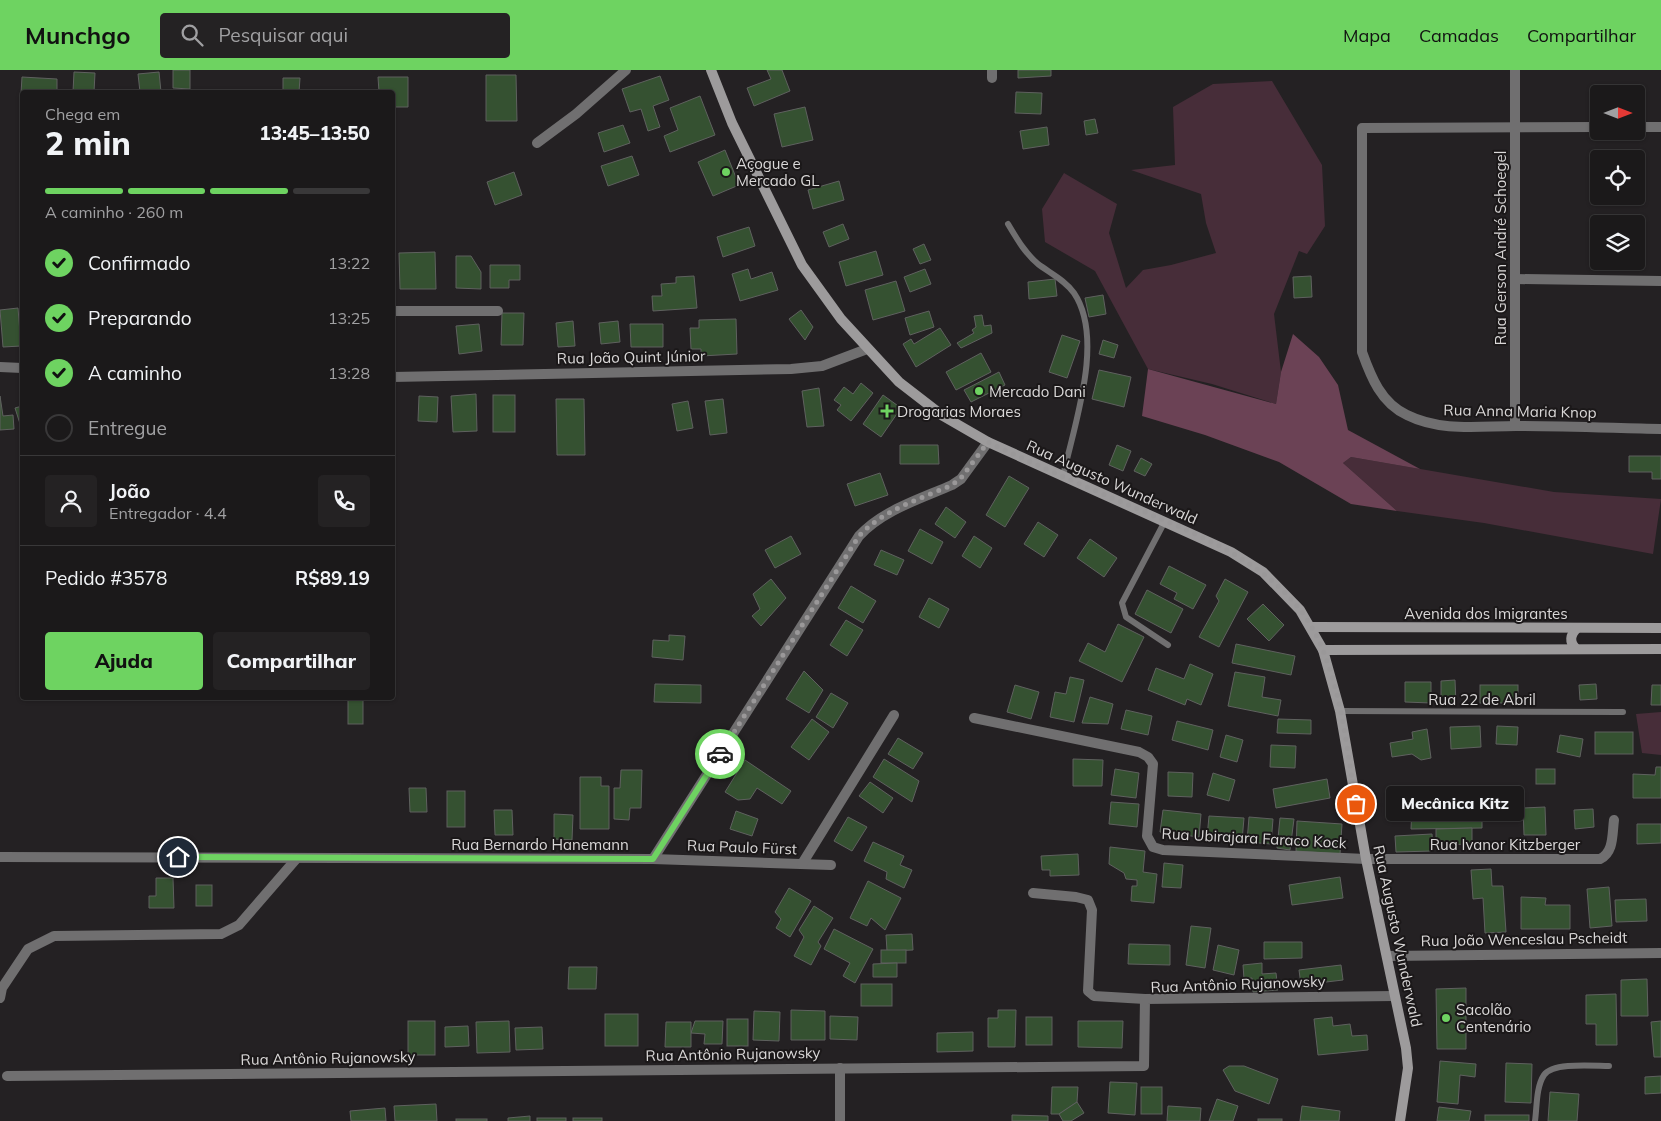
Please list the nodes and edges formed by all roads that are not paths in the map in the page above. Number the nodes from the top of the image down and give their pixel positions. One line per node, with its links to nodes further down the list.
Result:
1 (626, 70): 8 (street)
2 (711, 70): 14 (main road, Rua Augusto Wunderwald)
3 (1516, 70): 4 (street, Rua Gerson André Schoegel)
4 (1515, 127): 5 (street); 10 (street, Rua Gerson André Schoegel); 18 (street, Rua Anna Maria Knop)
5 (1590, 127)
6 (1645, 127): 7 (street)
7 (1661, 127)
8 (537, 143)
9 (1008, 224): 21 (lane)
10 (1515, 279): 11 (street); 18 (street, Rua Gerson André Schoegel)
11 (1661, 281)
12 (395, 311): 13 (street)
13 (498, 311)
14 (867, 349): 17 (street, Rua João Quint Júnior); 20 (main road, Rua Augusto Wunderwald)
15 (0, 367): 16 (street)
16 (20, 368)
17 (395, 376)
18 (1515, 426): 19 (street, Rua Anna Maria Knop)
19 (1661, 429)
20 (988, 442): 21 (main road, Rua Augusto Wunderwald); 37 (street)
21 (1063, 476): 22 (main road, Rua Augusto Wunderwald)
22 (1165, 521): 23 (main road, Rua Augusto Wunderwald); 26 (lane)
23 (1312, 628): 24 (main road, Avenida dos Imigrantes); 29 (main road, Rua Augusto Wunderwald)
24 (1577, 628): 25 (main road, Avenida dos Imigrantes); 27 (main road)
25 (1661, 628)
26 (1168, 645)
27 (1576, 649): 28 (main road); 29 (main road)
28 (1661, 649)
29 (1323, 650): 30 (main road, Rua Augusto Wunderwald)
30 (1340, 711): 31 (lane, Rua 22 de Abril); 38 (main road, Rua Augusto Wunderwald)
31 (1623, 712)
32 (894, 715): 39 (street)
33 (974, 718): 38 (street, Rua Ubirajara Faraco Kock)
34 (1614, 820): 38 (street, Rua Ivanor Kitzberger)
35 (0, 857): 36 (street, Rua Bernardo Hanemann)
36 (297, 858): 37 (street, Rua Bernardo Hanemann); 45 (street)
37 (653, 859): 39 (street, Rua Paulo Fürst)
38 (1366, 859): 43 (main road, Rua Augusto Wunderwald)
39 (802, 864): 40 (street, Rua Paulo Fürst)
40 (831, 865)
41 (1033, 893): 46 (street)
42 (1661, 952): 43 (street, Rua João Wenceslau Pscheidt)
43 (1386, 956): 44 (main road, Rua Augusto Wunderwald)
44 (1394, 996): 46 (street, Rua Antônio Rujanowsky); 51 (main road, Rua Augusto Wunderwald)
45 (0, 998)
46 (1145, 999): 48 (street, Rua Antônio Rujanowsky)
47 (1608, 1066): 52 (lane)
48 (840, 1068): 49 (street, Rua Antônio Rujanowsky); 50 (street)
49 (6, 1076)
50 (840, 1121)
51 (1400, 1121)
52 (1535, 1121)

